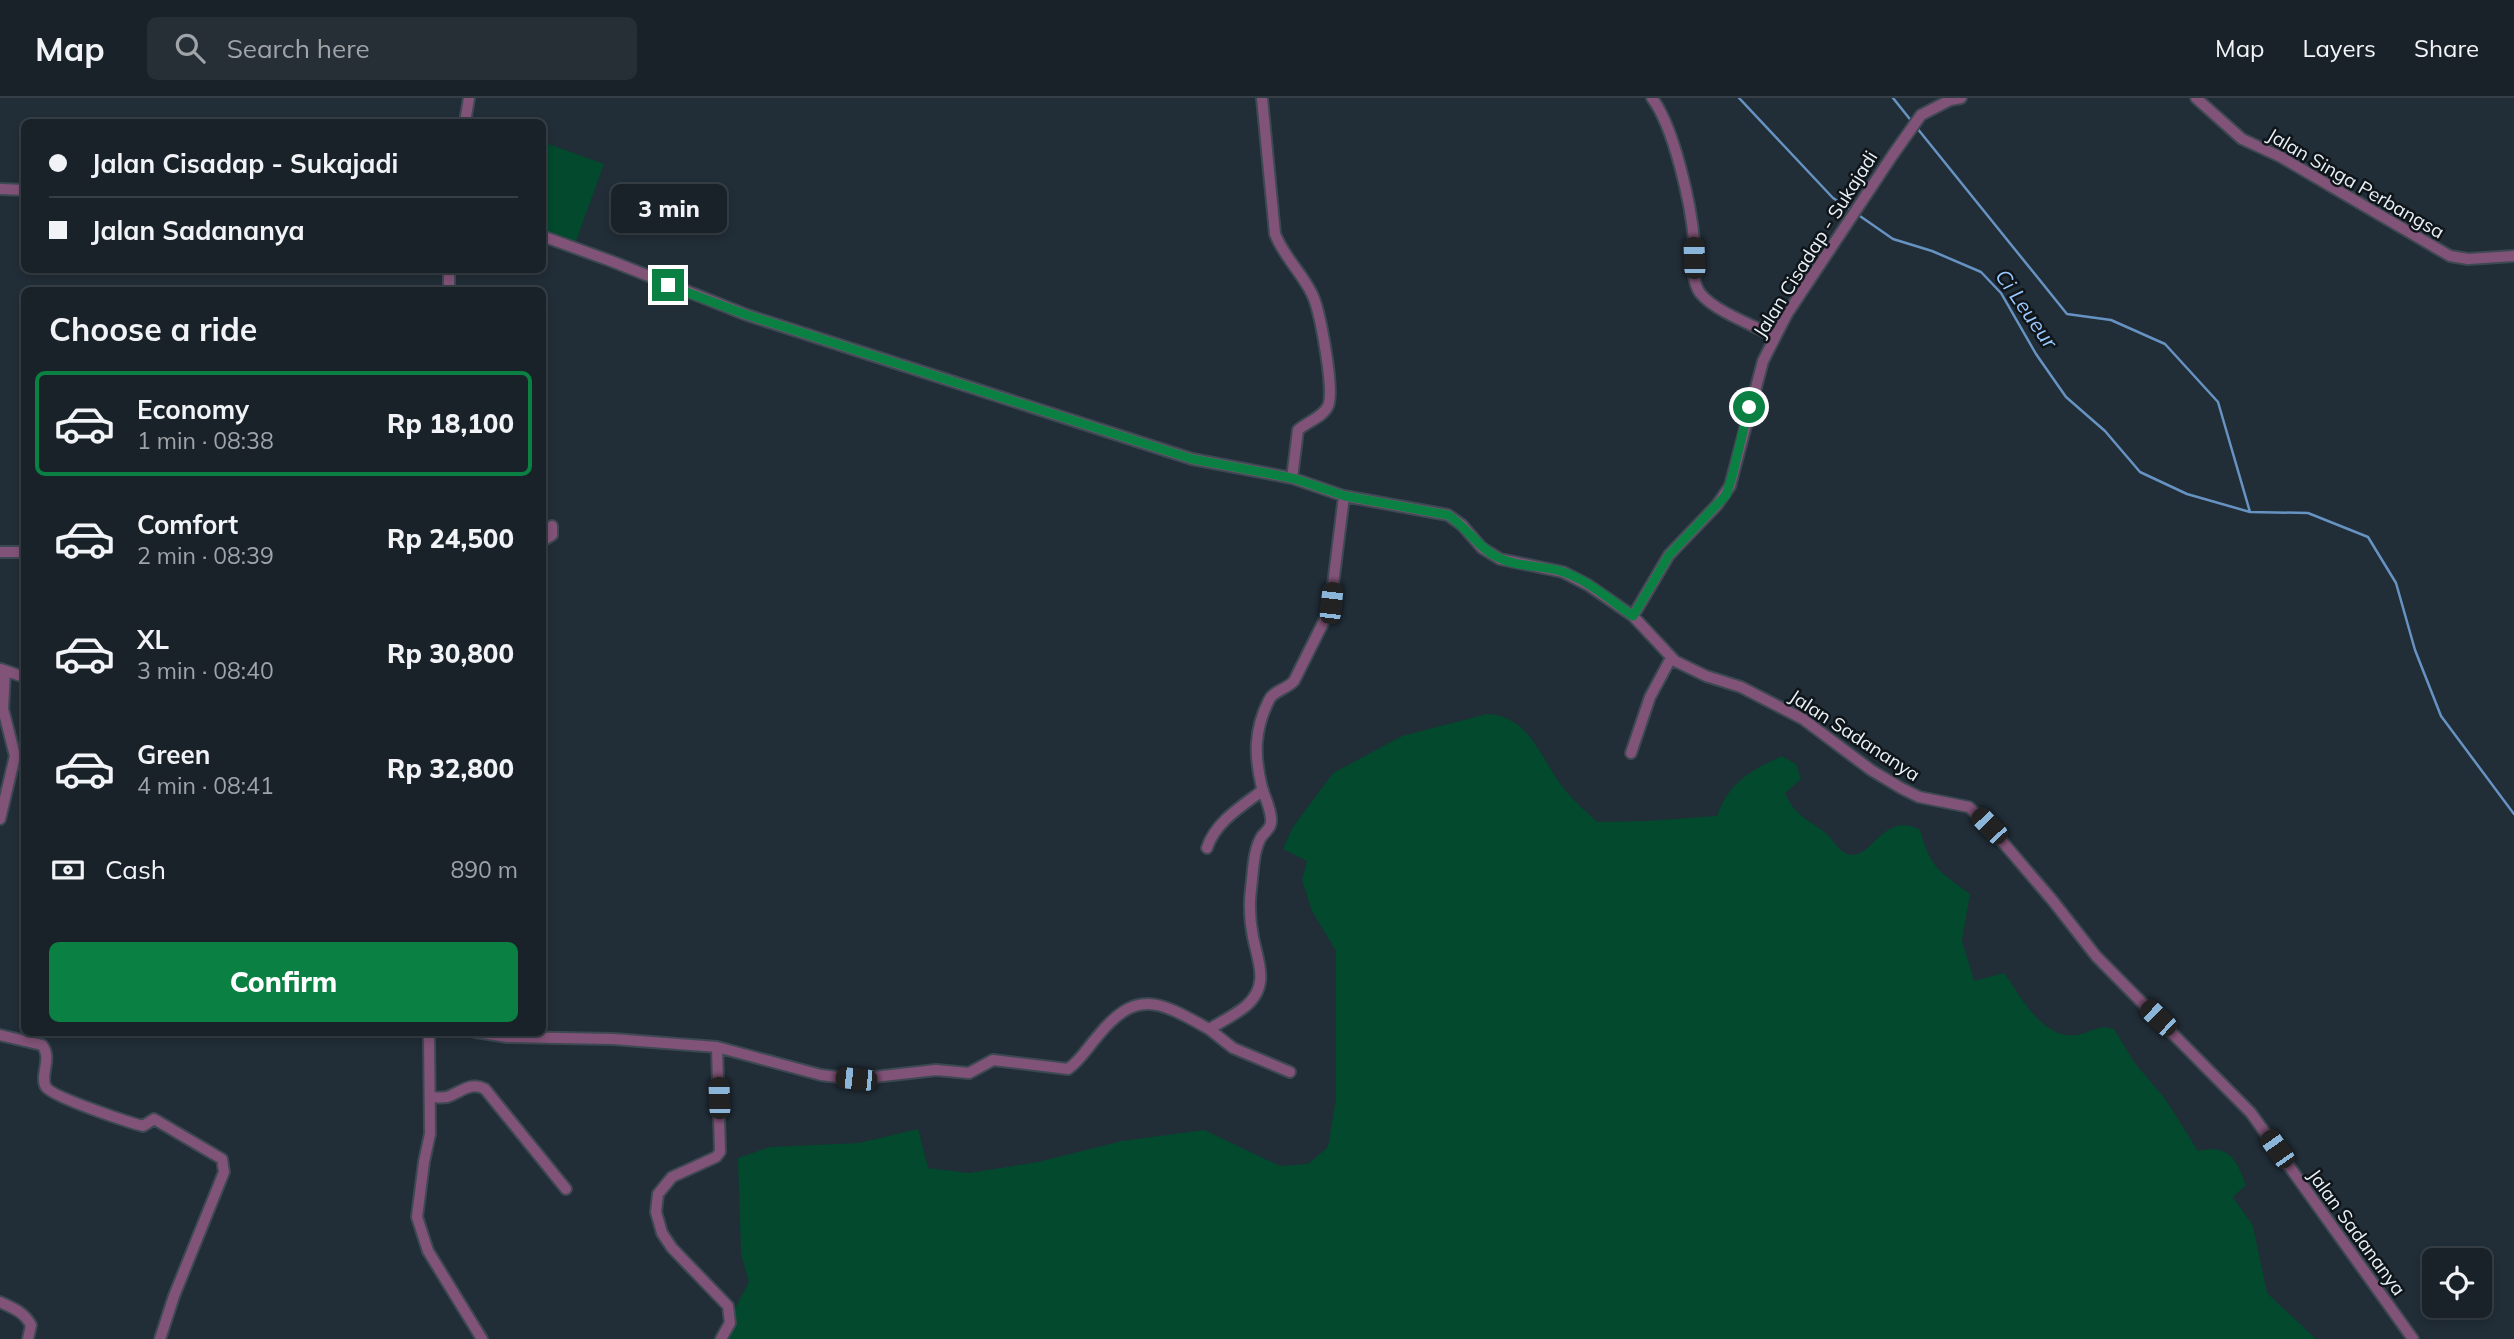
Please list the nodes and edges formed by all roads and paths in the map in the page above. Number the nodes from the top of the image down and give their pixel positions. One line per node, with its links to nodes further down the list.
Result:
1 (469, 98): 6 (street)
2 (1262, 98): 12 (street)
3 (1652, 98): 11 (street)
4 (1961, 98): 11 (street, Jalan Cisadap - Sukajadi)
5 (2196, 98): 10 (street, Jalan Singa Perbangsa)
6 (466, 119)
7 (0, 189): 8 (street)
8 (21, 190)
9 (546, 237): 12 (street, Jalan Sadananya)
10 (2514, 256)
11 (1774, 336): 18 (street, Jalan Cisadap - Sukajadi)
12 (1292, 478): 13 (street, Jalan Sadananya)
13 (1345, 496): 18 (street, Jalan Sadananya); 24 (street)
14 (552, 526): 15 (street)
15 (546, 539)
16 (0, 552): 17 (street)
17 (21, 552)
18 (1633, 616): 19 (street, Jalan Sadananya)
19 (1671, 658): 23 (street); 40 (street, Jalan Sadananya)
20 (2, 670): 21 (street); 22 (street)
21 (21, 676)
22 (1, 709): 25 (street)
23 (1631, 753)
24 (1263, 790): 26 (street); 27 (street)
25 (0, 819)
26 (1207, 848)
27 (1209, 1029): 31 (street); 32 (street)
28 (0, 1035): 37 (street)
29 (429, 1036): 33 (street)
30 (501, 1036): 31 (street)
31 (717, 1047): 39 (street)
32 (1290, 1072)
33 (430, 1097): 34 (street); 38 (street)
34 (566, 1189)
35 (0, 1302): 36 (street)
36 (28, 1339)
37 (160, 1339)
38 (482, 1339)
39 (721, 1339)
40 (2413, 1339)

